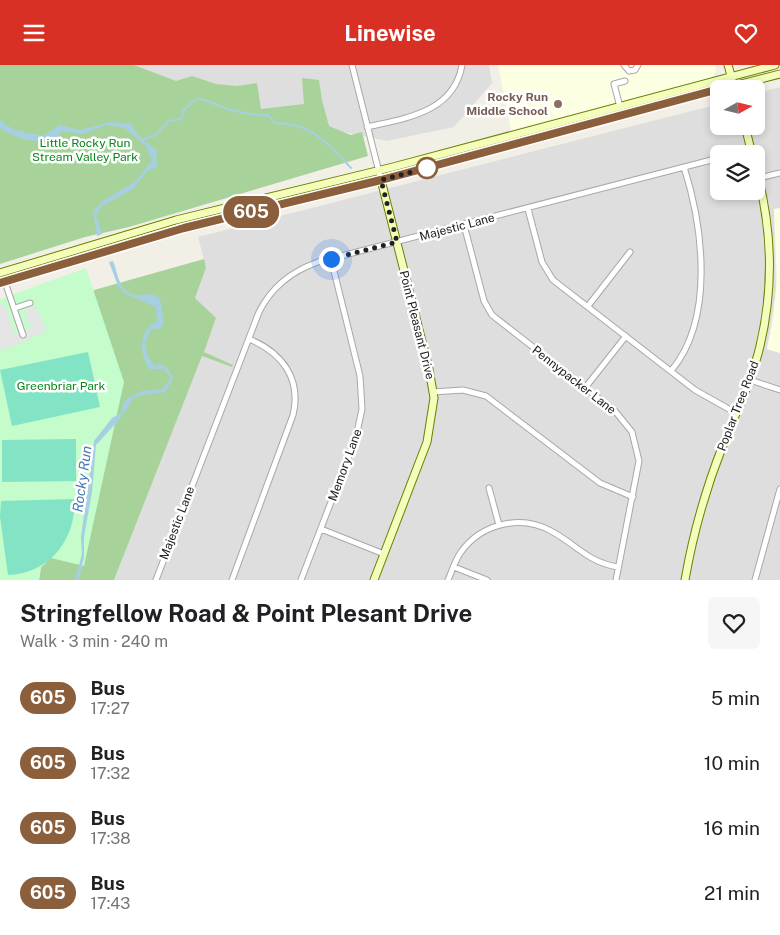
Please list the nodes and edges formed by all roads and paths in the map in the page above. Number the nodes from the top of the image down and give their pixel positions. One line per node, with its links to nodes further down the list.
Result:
1 (352, 65): 14 (street, Point Pleasant Drive)
2 (462, 65): 14 (street)
3 (624, 65): 4 (street)
4 (638, 65)
5 (728, 65): 8 (main road)
6 (775, 65): 8 (main road)
7 (780, 74): 10 (main road)
8 (731, 75): 9 (main road); 13 (main road)
9 (732, 80)
10 (759, 80)
11 (625, 81): 13 (street)
12 (710, 92): 20 (main road)
13 (620, 107): 17 (main road)
14 (367, 127): 17 (street, Point Pleasant Drive)
15 (710, 160): 16 (street, Majestic Lane)
16 (684, 167): 22 (street, Majestic Lane); 35 (street)
17 (379, 170): 20 (street, Point Pleasant Drive); 27 (main road)
18 (780, 173): 19 (street)
19 (765, 177)
20 (381, 180): 24 (main road, Point Pleasant Drive); 28 (main road)
21 (763, 200): 36 (main road, Poplar Tree Road)
22 (528, 209): 23 (street, Majestic Lane); 30 (street)
23 (464, 225): 24 (street, Majestic Lane); 37 (street, Pennypacker Lane)
24 (397, 242): 26 (street, Majestic Lane); 39 (main road, Point Pleasant Drive)
25 (630, 252): 30 (street)
26 (331, 259): 34 (street, Majestic Lane); 45 (street, Memory Lane)
27 (0, 273)
28 (3, 282): 31 (street)
29 (30, 303): 31 (street)
30 (588, 306): 33 (street)
31 (15, 308): 32 (street)
32 (24, 335)
33 (626, 336): 35 (street); 37 (street)
34 (249, 339): 49 (street, Majestic Lane); 50 (street)
35 (671, 371): 40 (street)
36 (750, 380): 38 (street); 40 (main road, Poplar Tree Road)
37 (585, 388): 43 (street, Pennypacker Lane)
38 (780, 390)
39 (433, 392): 43 (street); 46 (main road, Point Pleasant Drive)
40 (736, 413): 56 (main road, Poplar Tree Road)
41 (489, 487): 44 (street)
42 (780, 489): 57 (street)
43 (633, 497): 48 (street, Pennypacker Lane)
44 (499, 525): 47 (street); 48 (street)
45 (321, 529): 46 (street); 51 (street, Memory Lane)
46 (384, 554): 52 (main road, Point Pleasant Drive)
47 (454, 567): 53 (street); 54 (street)
48 (618, 567): 55 (street, Pennypacker Lane)
49 (156, 580)
50 (232, 580)
51 (301, 580)
52 (374, 580)
53 (448, 580)
54 (487, 580)
55 (616, 580)
56 (686, 580)
57 (755, 580)

